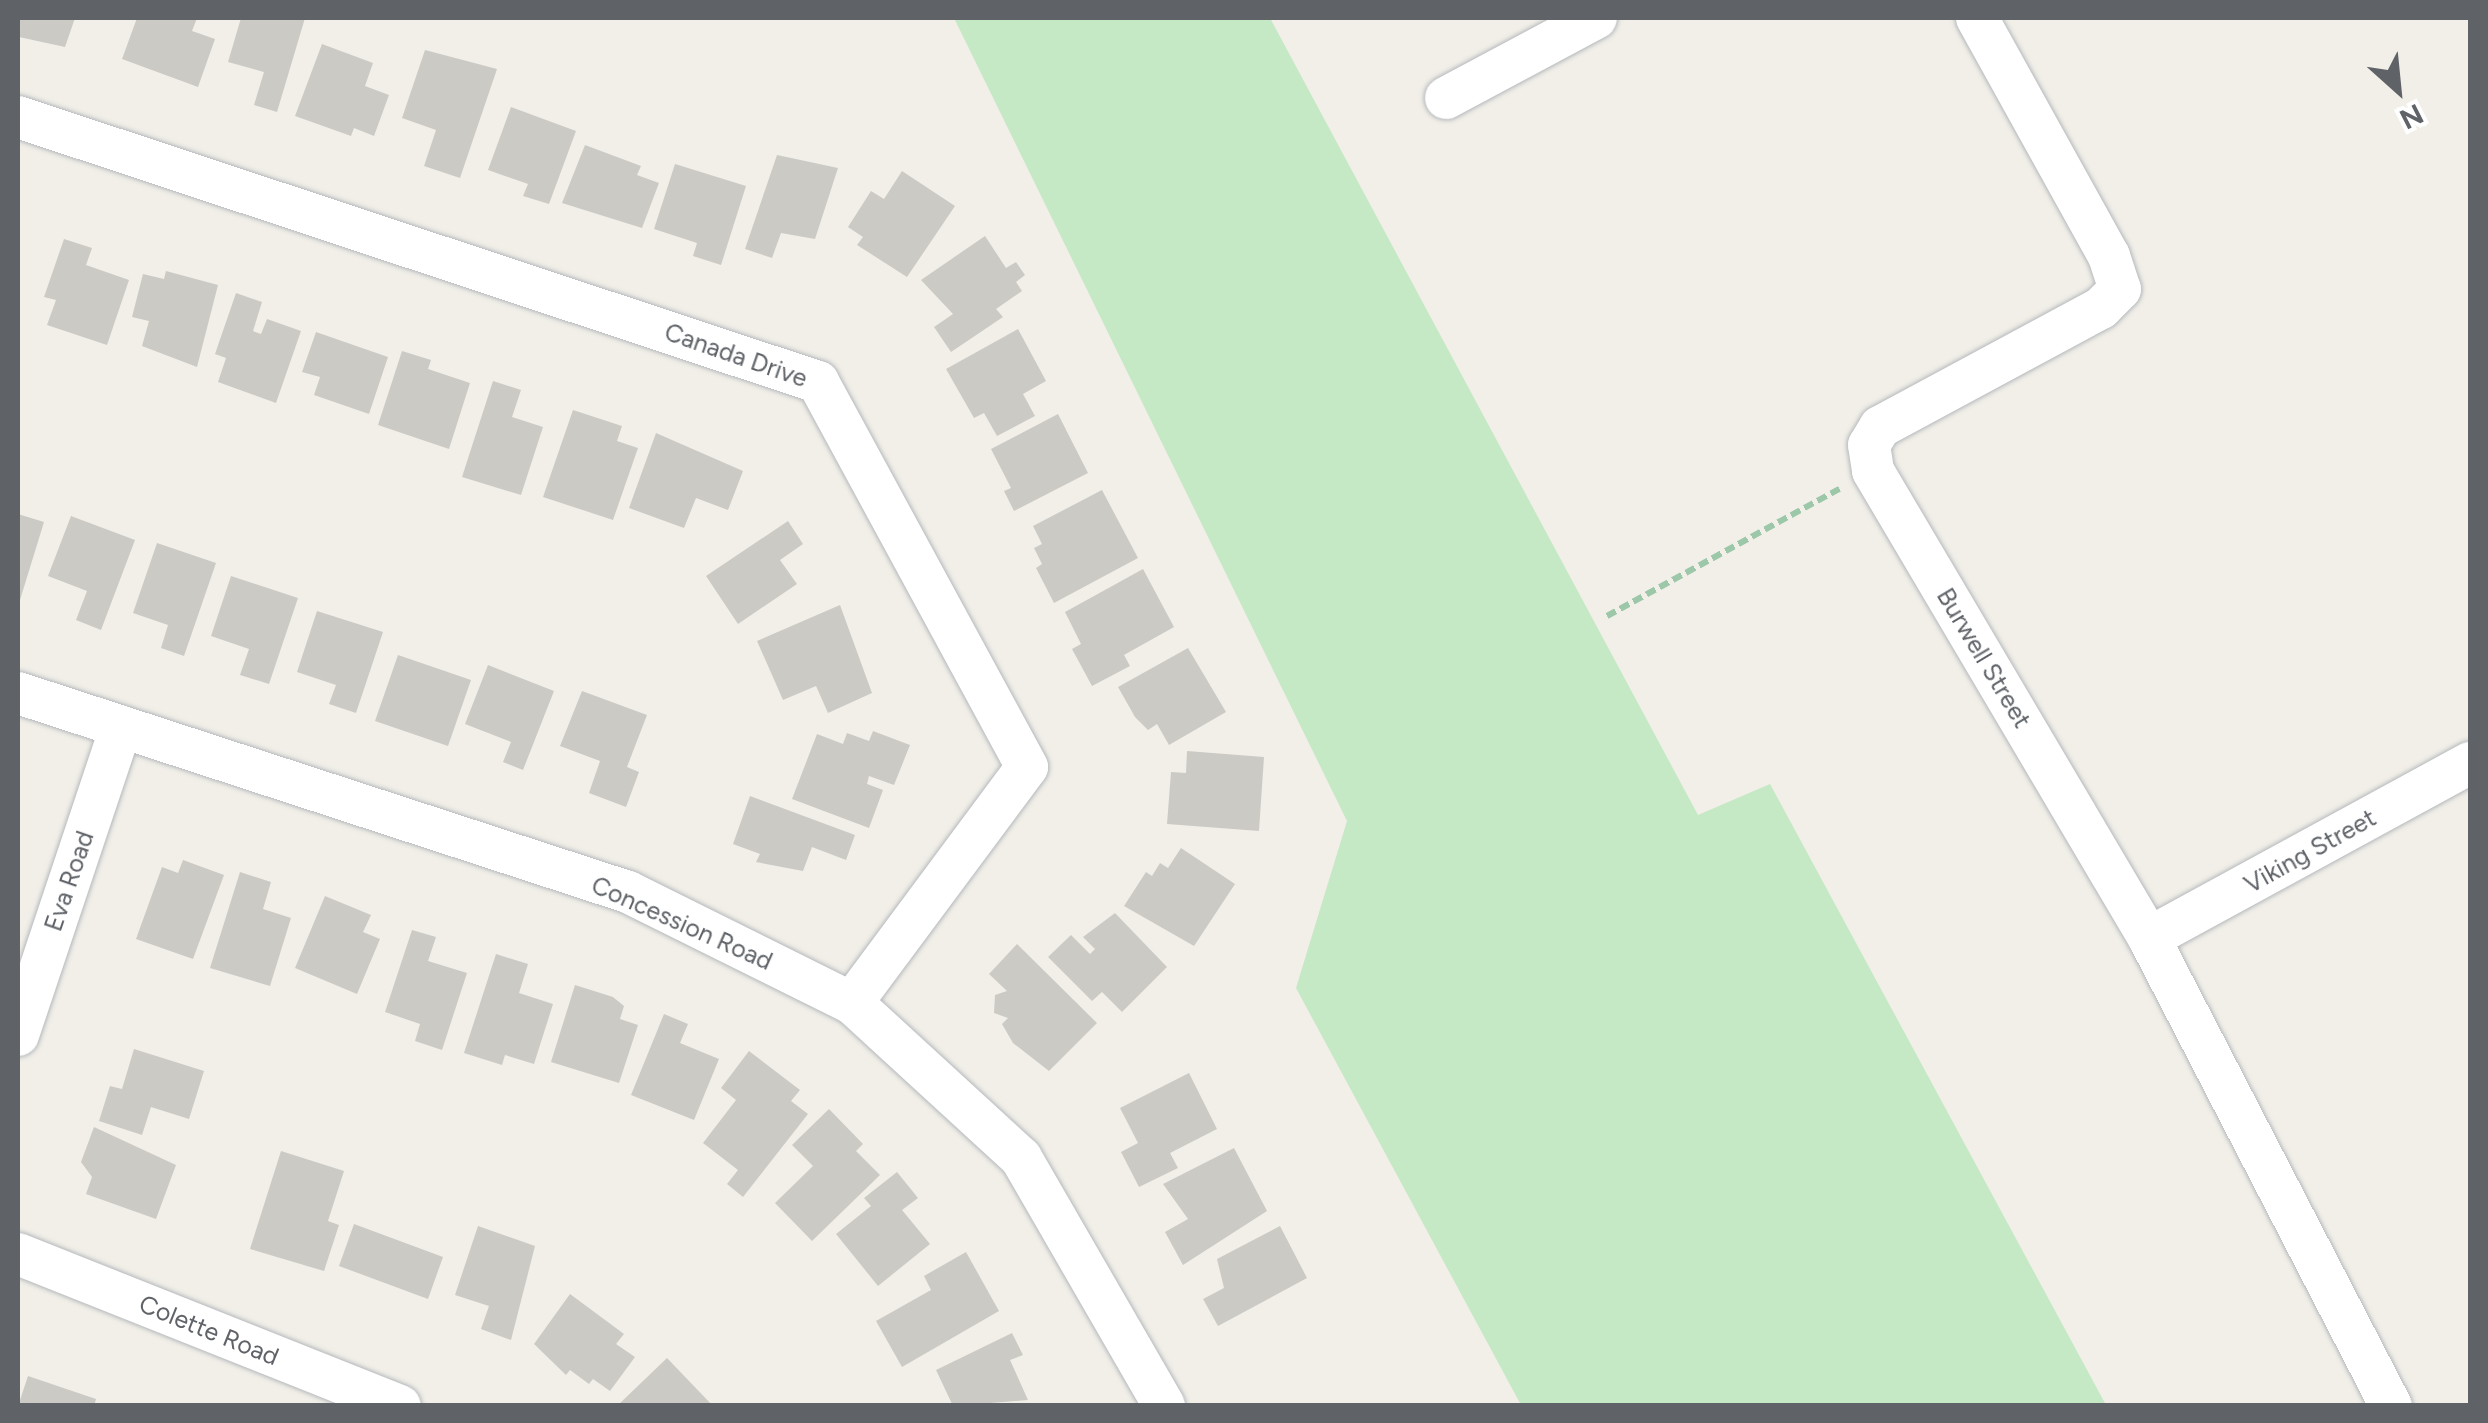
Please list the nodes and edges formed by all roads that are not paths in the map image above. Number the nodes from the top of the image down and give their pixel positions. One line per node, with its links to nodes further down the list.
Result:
1 (1596, 18): 3 (street)
2 (1977, 18): 8 (street, Burwell Street)
3 (1446, 98)
4 (18, 117): 9 (street, Canada Drive)
5 (18, 693): 6 (street, Concession Road)
6 (121, 726): 9 (street, Concession Road); 10 (street, Eva Road)
7 (2470, 764): 8 (street, Viking Street)
8 (2149, 938): 14 (street, Burwell Street)
9 (852, 1003): 13 (street, Concession Road)
10 (18, 1035)
11 (18, 1254): 12 (street, Colette Road)
12 (400, 1406)
13 (1164, 1406)
14 (2391, 1406)

